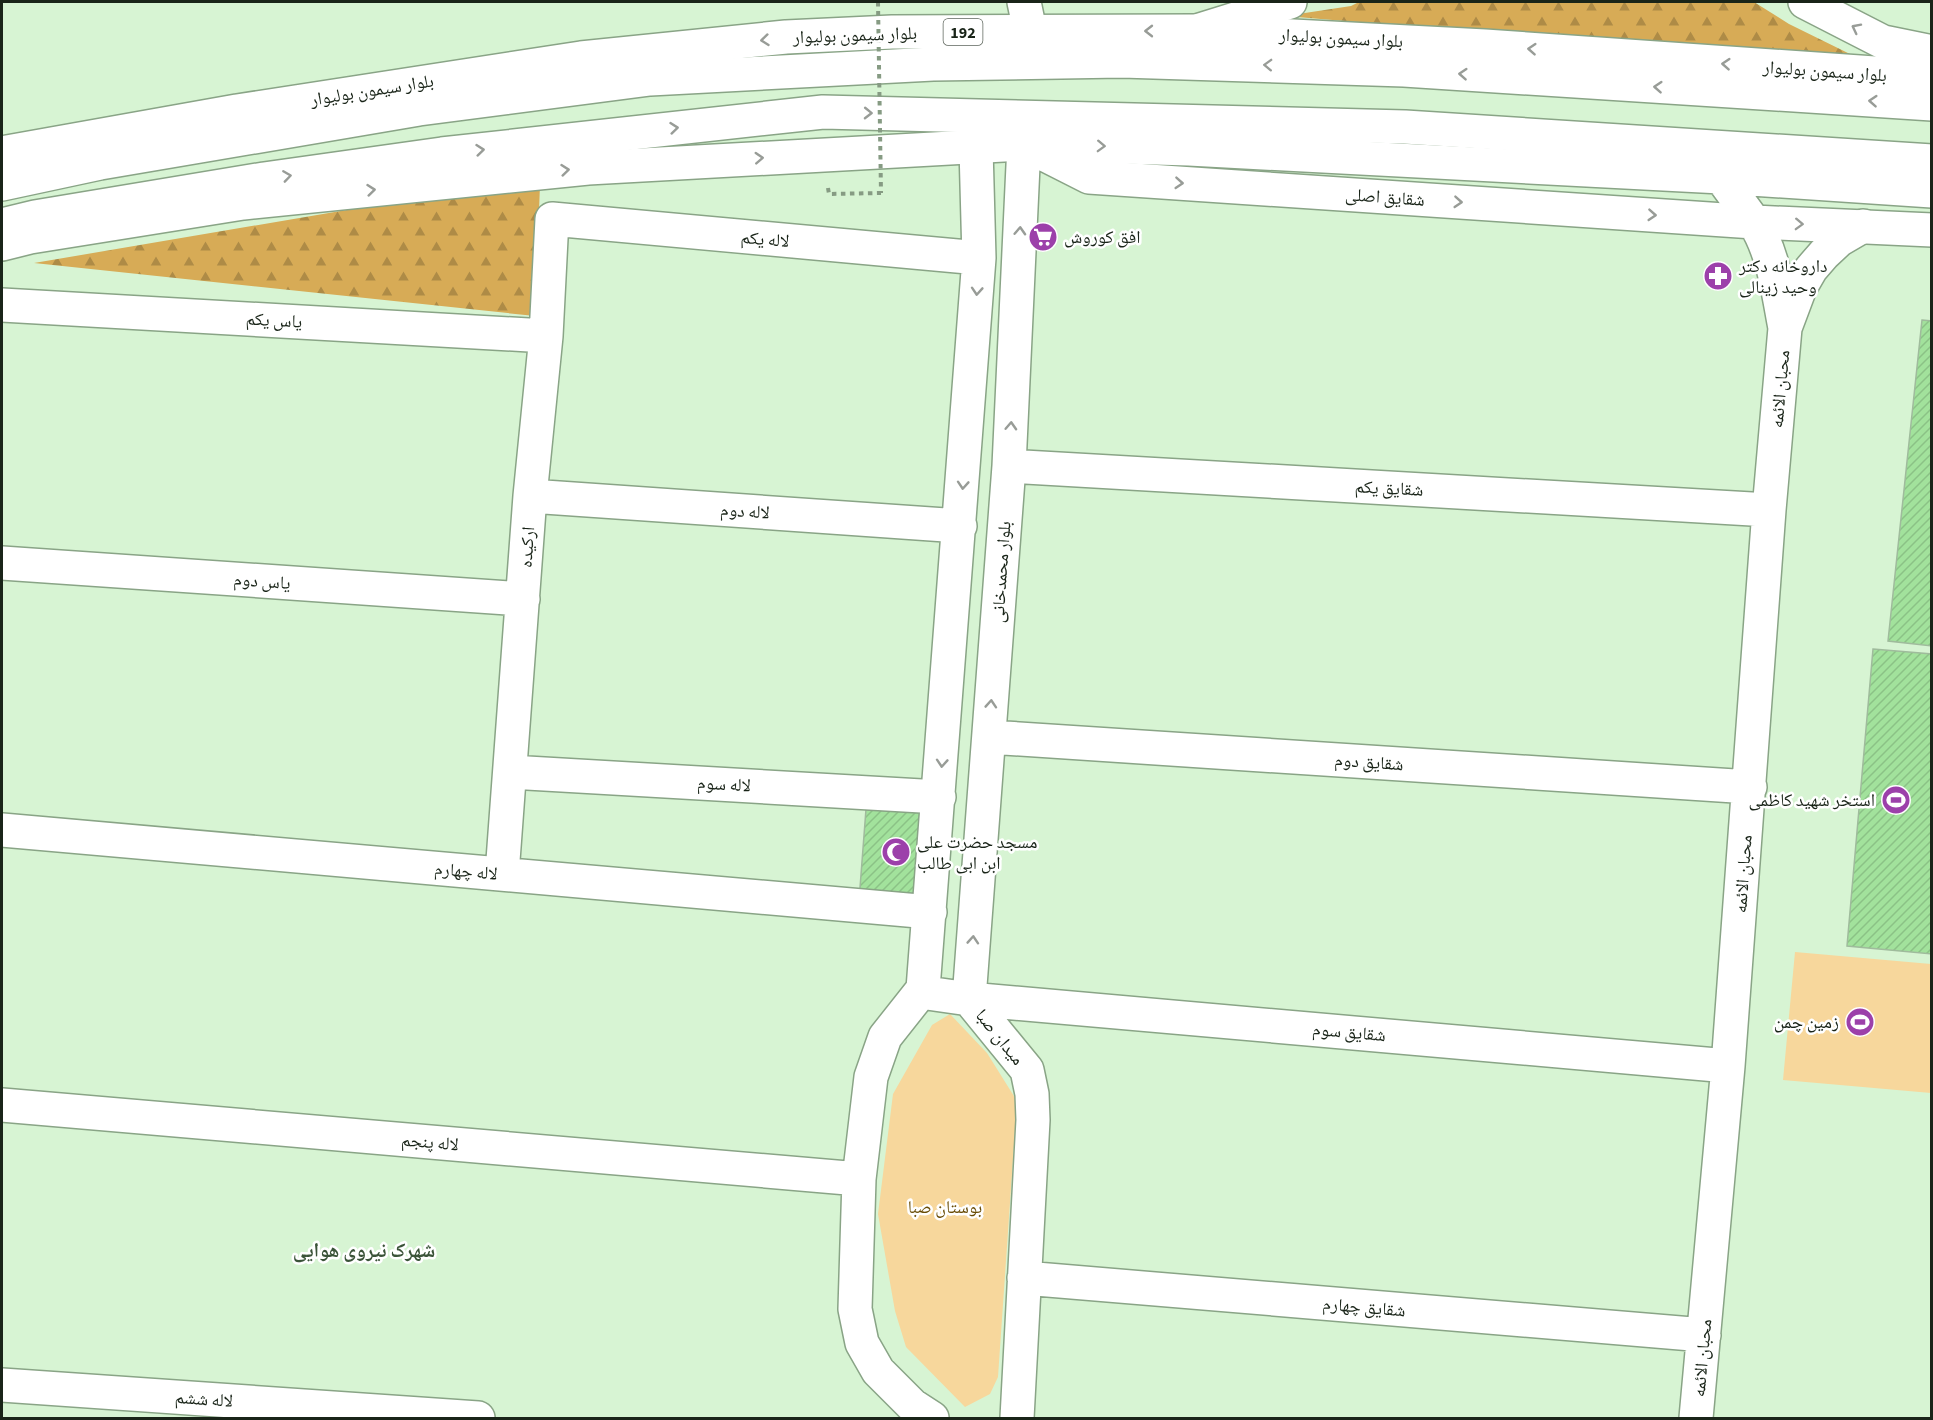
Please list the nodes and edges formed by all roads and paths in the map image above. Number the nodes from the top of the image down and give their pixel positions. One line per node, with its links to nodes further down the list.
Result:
1 (878, 2): 16 (path, bridge)
2 (1290, 2): 5 (street)
3 (1805, 2): 6 (street, one-way to 3)
4 (1027, 16): 5 (street, بلوار سیمون بولیوار / 192, one-way to 4); 11 (street, بلوار سیمون بولیوار / 192, one-way to 11)
5 (1196, 31): 7 (street, بلوار سیمون بولیوار / 192, one-way to 5)
6 (1932, 52)
7 (1932, 77)
8 (1932, 105): 14 (street, one-way to 14)
9 (1024, 144): 10 (street); 13 (street, one-way to 13); 18 (street, شقایق اصلی, one-way to 18); 27 (street, بلوار محمدخانی, one-way to 9)
10 (976, 148): 22 (street, one-way to 10); 23 (street)
11 (2, 153)
12 (1932, 161): 19 (street, one-way to 12)
13 (1721, 177): 15 (street); 18 (street, محبان الائمه)
14 (2, 184)
15 (1932, 191)
16 (829, 194)
17 (552, 219): 23 (street, لاله یکم); 26 (street, ارکیده)
18 (1754, 222): 20 (street, شقایق اصلی, one-way to 20); 25 (street, محبان الائمه)
19 (2, 225)
20 (1863, 226): 21 (street, شقایق اصلی); 25 (street, محبان الائمه)
21 (1932, 230)
22 (2, 244)
23 (979, 258): 30 (street, one-way to 30)
24 (2, 305): 26 (street, یاس یکم)
25 (1785, 328): 29 (street, محبان الائمه)
26 (546, 336): 28 (street, ارکیده)
27 (1009, 466): 29 (street, شقایق یکم); 33 (street, بلوار محمدخانی, one-way to 27)
28 (530, 496): 30 (street, لاله دوم); 32 (street, ارکیده)
29 (1769, 510): 35 (street, محبان الائمه)
30 (960, 526): 36 (street, one-way to 36)
31 (2, 563): 32 (street, یاس دوم)
32 (523, 599): 34 (street, ارکیده)
33 (989, 737): 35 (street, شقایق دوم); 41 (street, بلوار محمدخانی, one-way to 33)
34 (510, 772): 36 (street, لاله سوم); 38 (street, ارکیده)
35 (1750, 787): 42 (street, محبان الائمه)
36 (939, 797): 39 (street)
37 (2, 830): 38 (street, لاله چهارم)
38 (502, 874): 39 (street, لاله چهارم)
39 (930, 912): 40 (street)
40 (923, 989): 41 (street, میدان صبا); 44 (street)
41 (969, 999): 42 (street, شقایق سوم); 45 (street, میدان صبا)
42 (1728, 1066): 46 (street, محبان الائمه)
43 (2, 1105): 44 (street, لاله پنجم)
44 (860, 1179): 49 (street)
45 (1024, 1278): 46 (street, شقایق چهارم); 50 (street, میدان صبا)
46 (1704, 1335): 51 (street, محبان الائمه)
47 (2, 1385): 48 (street, لاله ششم)
48 (478, 1419)
49 (932, 1419)
50 (1017, 1419)
51 (1696, 1419)

